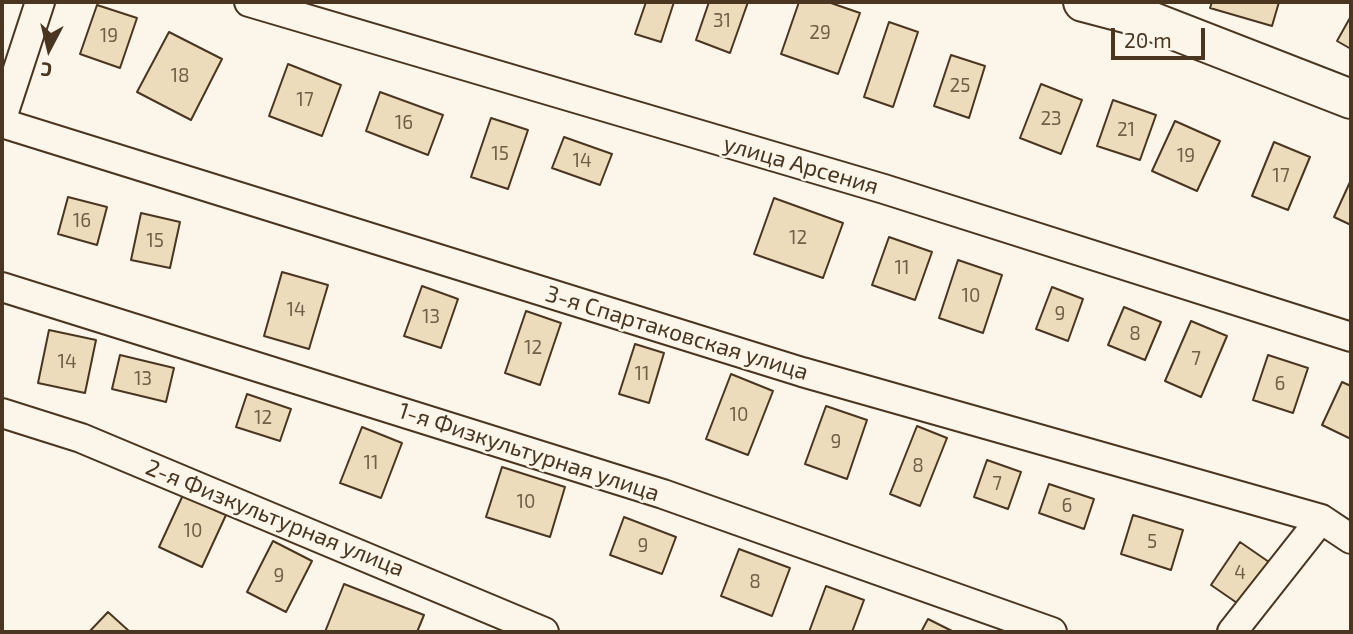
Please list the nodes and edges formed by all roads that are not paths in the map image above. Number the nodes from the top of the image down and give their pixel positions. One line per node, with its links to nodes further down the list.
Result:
1 (40, 2): 5 (street)
2 (249, 2): 7 (street, улица Арсения)
3 (1083, 2): 4 (street)
4 (1351, 99)
5 (2, 120): 9 (street, 3-я Спартаковская улица)
6 (2, 287): 12 (street, 1-я Физкультурная улица)
7 (1351, 337)
8 (2, 413): 11 (street, 2-я Физкультурная улица)
9 (1321, 519): 10 (street, 3-я Спартаковская улица); 13 (street)
10 (1351, 539)
11 (544, 632)
12 (1052, 632)
13 (1232, 632)

